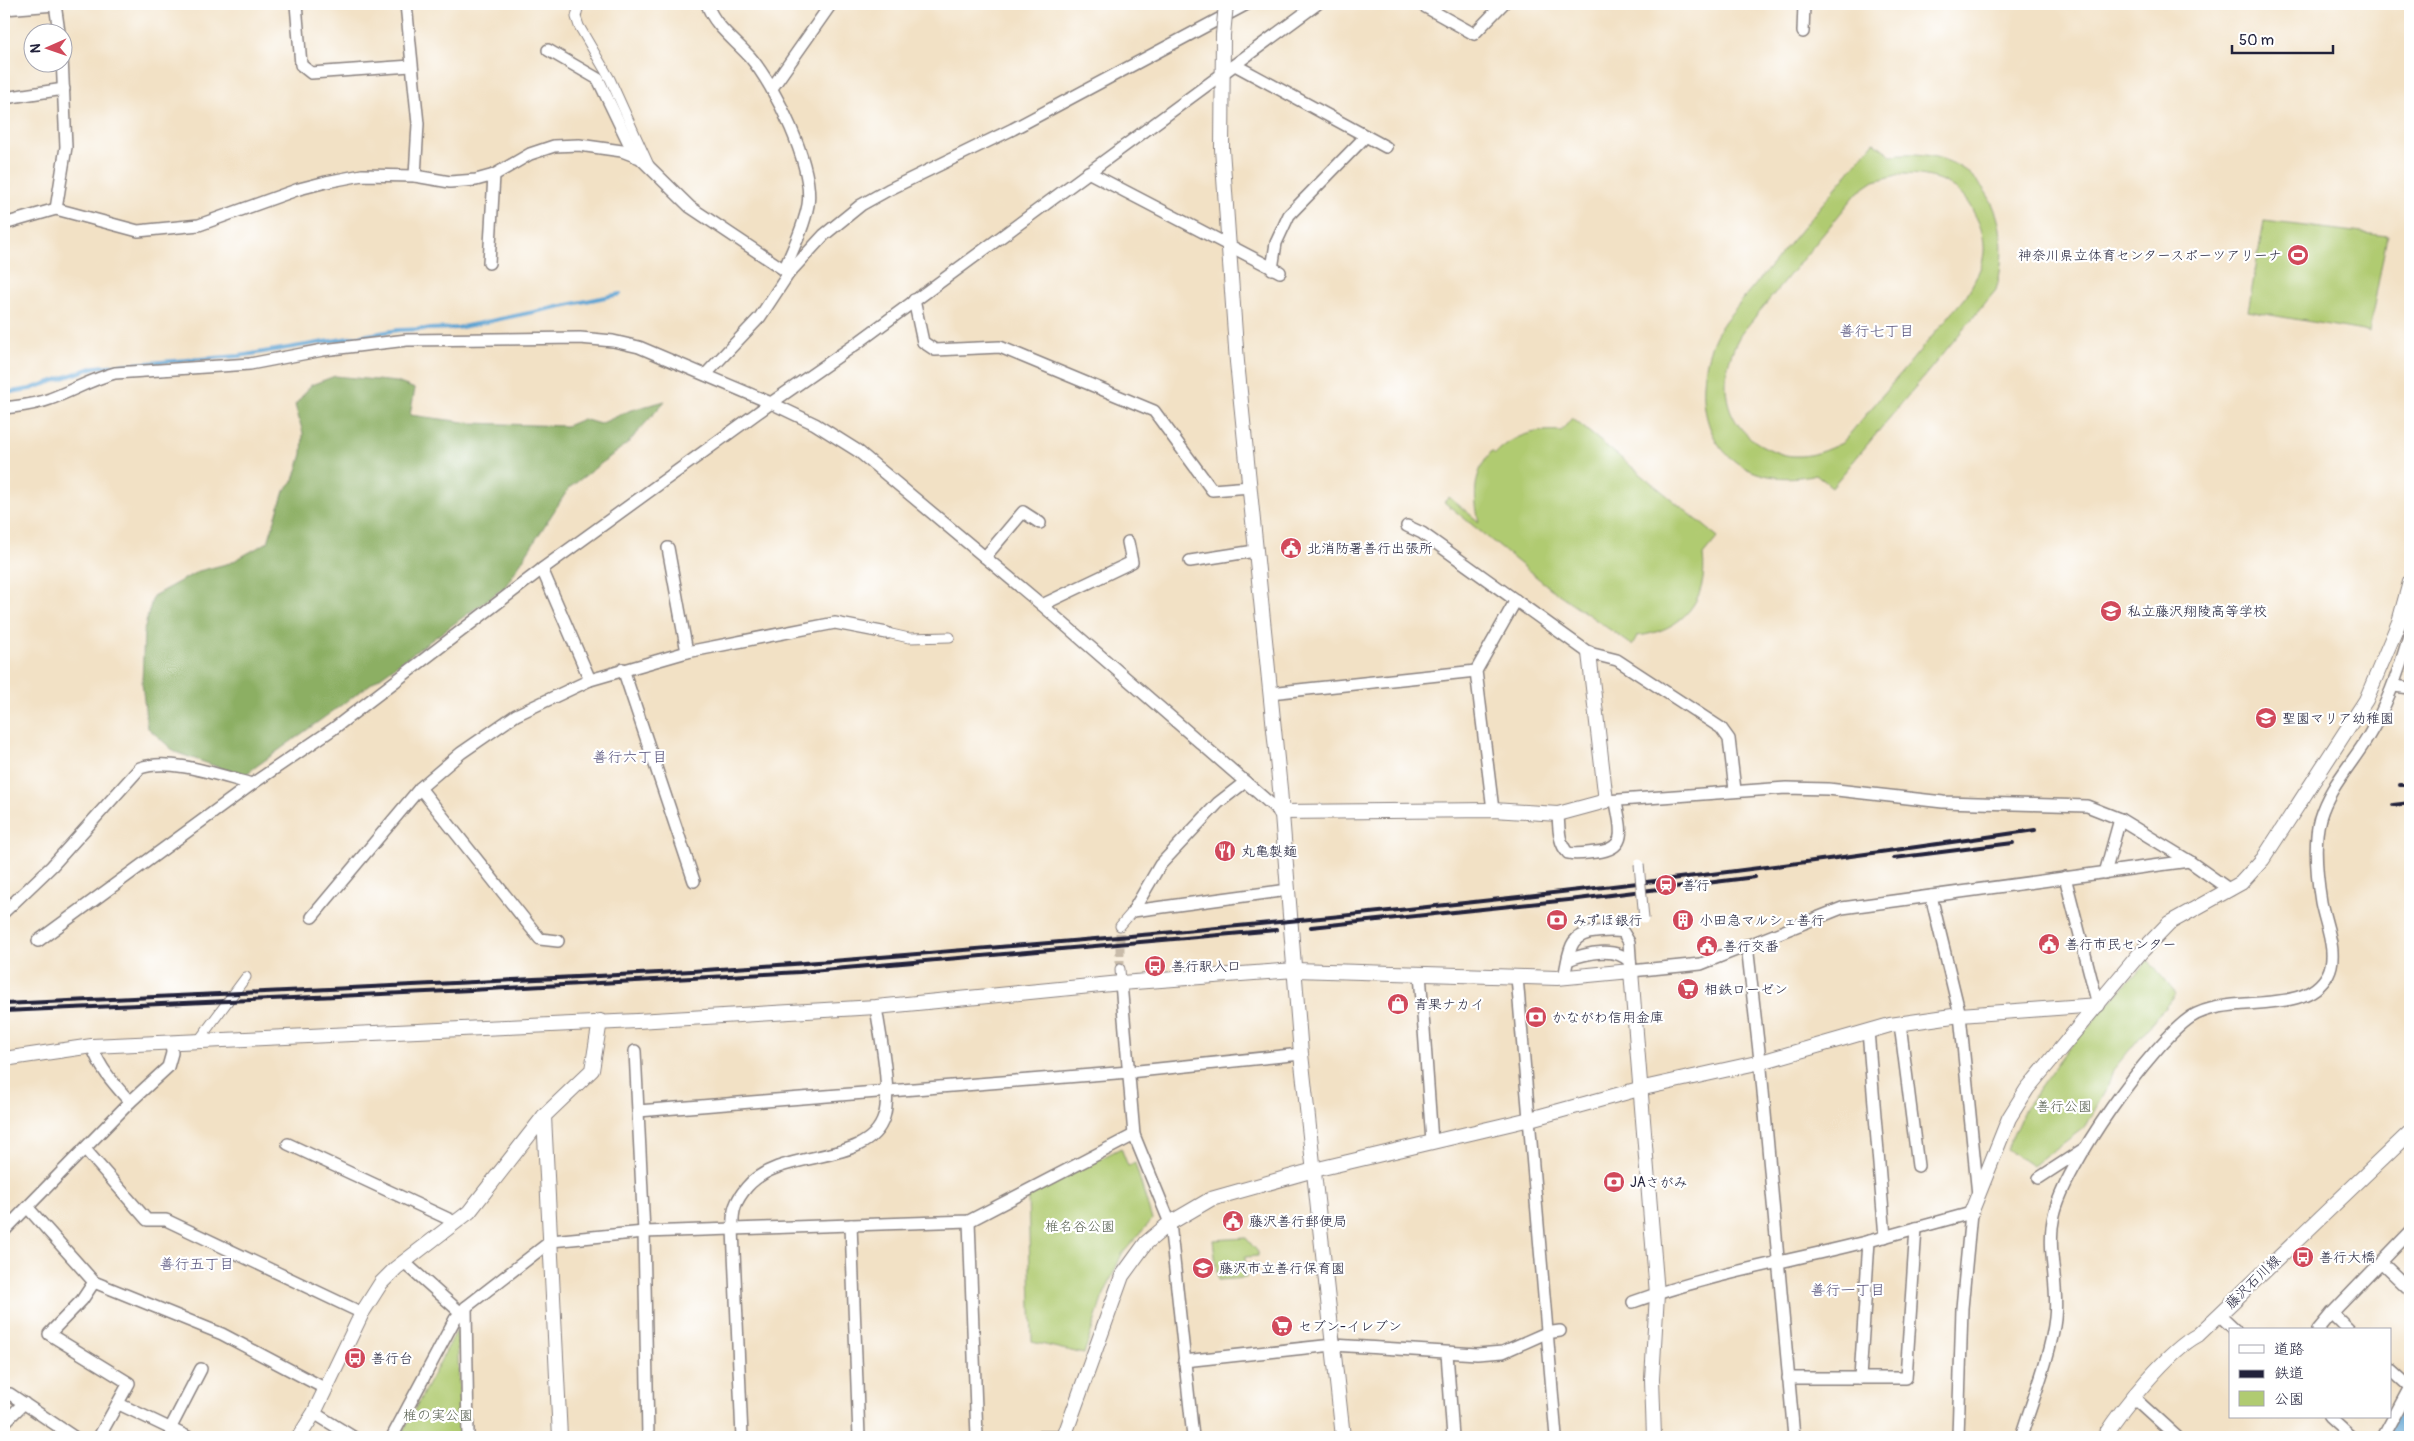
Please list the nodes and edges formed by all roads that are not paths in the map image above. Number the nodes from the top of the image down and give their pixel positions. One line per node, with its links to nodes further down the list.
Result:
1 (297, 4): 19 (street)
2 (394, 4): 3 (street)
3 (406, 4): 19 (street)
4 (579, 4): 28 (street)
5 (707, 4): 22 (street)
6 (831, 4): 22 (street)
7 (1226, 4): 21 (street, bridge)
8 (1247, 4): 36 (street)
9 (1317, 4): 18 (street)
10 (1420, 4): 11 (street)
11 (1503, 4)
12 (1804, 4): 16 (street)
13 (54, 5): 14 (street); 15 (street)
14 (4, 9)
15 (57, 22)
16 (1803, 32)
17 (548, 50): 27 (street)
18 (1235, 65): 21 (street); 25 (street)
19 (411, 66): 30 (street)
20 (63, 72): 23 (street)
21 (1221, 74): 29 (street); 34 (street)
22 (772, 88): 36 (street)
23 (64, 89): 24 (street); 32 (street)
24 (4, 98)
25 (1366, 136): 26 (street); 34 (street)
26 (1386, 147)
27 (635, 156): 28 (street); 31 (street)
28 (649, 165): 36 (street)
29 (1088, 172): 34 (street); 37 (street)
30 (414, 176): 31 (street); 32 (street)
31 (494, 176): 35 (street)
32 (56, 209): 33 (street)
33 (4, 224)
34 (1229, 246): 41 (street)
35 (489, 263)
36 (787, 271): 38 (street)
37 (914, 300): 39 (street); 41 (street)
38 (706, 374): 39 (street); 40 (street)
39 (771, 403): 47 (street); 49 (street)
40 (4, 408)
41 (1250, 487): 46 (street)
42 (1040, 523): 47 (street)
43 (1407, 526): 51 (street)
44 (1128, 542): 52 (street)
45 (668, 548): 56 (street)
46 (1255, 551): 48 (street); 63 (street)
47 (986, 557): 52 (street)
48 (1190, 561)
49 (542, 569): 60 (street); 65 (street)
50 (2410, 591): 79 (street)
51 (1516, 600): 57 (street); 59 (street)
52 (1042, 605): 64 (street)
53 (2410, 632): 61 (street)
54 (887, 633): 55 (street); 56 (street)
55 (950, 637)
56 (687, 652): 58 (street)
57 (1590, 653): 67 (street); 68 (street)
58 (623, 669): 60 (street); 77 (street)
59 (1476, 671): 63 (street); 69 (street)
60 (590, 680): 66 (street)
61 (2394, 686): 62 (street); 122 (street)
62 (2410, 688)
63 (1270, 693): 70 (street)
64 (1245, 782): 70 (street); 81 (street)
65 (252, 784): 82 (street); 86 (street)
66 (420, 788): 83 (street); 87 (street)
67 (1735, 790): 68 (street); 72 (street)
68 (1611, 801): 71 (street); 71 (street)
69 (1493, 810): 70 (street); 71 (street)
70 (1280, 812): 78 (street)
71 (1558, 814)
72 (2120, 819): 73 (street); 75 (street)
73 (2189, 861): 75 (street); 79 (street)
74 (1639, 864): 84 (street, bridge)
75 (2106, 873): 76 (street)
76 (2065, 877): 80 (street); 98 (street)
77 (694, 881)
78 (1288, 890): 81 (street); 92 (street)
79 (2230, 890): 98 (street)
80 (1931, 896): 88 (street); 100 (street)
81 (1132, 911): 85 (street)
82 (4, 912)
83 (312, 917)
84 (1644, 919)
85 (1120, 926)
86 (38, 941)
87 (558, 941)
88 (1747, 945): 90 (street); 110 (street)
89 (1568, 960): 90 (street); 90 (street); 96 (street)
90 (1631, 966): 96 (street); 112 (street)
91 (1120, 969): 97 (street)
92 (1295, 970): 93 (street); 97 (street); 108 (street)
93 (1420, 973): 94 (street); 120 (street)
94 (1517, 976): 96 (street); 117 (street)
95 (246, 977): 104 (street)
96 (1564, 977)
97 (1121, 983): 99 (street); 111 (street)
98 (2098, 1005): 100 (street); 127 (street)
99 (876, 1007): 101 (street); 113 (street)
100 (1960, 1015): 102 (street); 127 (street)
101 (600, 1021): 104 (street); 116 (street)
102 (1900, 1024): 103 (street); 124 (street)
103 (1868, 1032): 110 (street); 139 (street)
104 (200, 1040): 105 (street)
105 (171, 1042): 106 (street); 114 (street)
106 (92, 1046): 109 (street); 114 (street)
107 (635, 1051): 115 (street)
108 (1301, 1054): 111 (street); 125 (street)
109 (4, 1059)
110 (1760, 1062): 112 (street); 143 (street)
111 (1129, 1072): 113 (street); 119 (street)
112 (1639, 1089): 117 (street); 147 (street)
113 (886, 1093): 115 (street); 135 (street)
114 (130, 1102): 123 (street)
115 (638, 1111): 137 (street)
116 (544, 1116): 131 (street); 140 (street)
117 (1530, 1119): 120 (street); 157 (street)
118 (2410, 1132): 152 (street, 藤沢石川線)
119 (1134, 1135): 130 (street); 132 (street)
120 (1432, 1142): 125 (street)
121 (288, 1144): 131 (street)
122 (2088, 1145): 126 (street); 196 (street)
123 (85, 1149): 128 (street); 150 (street)
124 (1918, 1166)
125 (1314, 1170): 132 (street); 158 (street)
126 (2039, 1178)
127 (1978, 1198): 129 (street)
128 (28, 1208): 136 (street); 145 (street)
129 (1971, 1212): 134 (street); 195 (street)
130 (969, 1221): 133 (street); 186 (street)
131 (455, 1222): 142 (street)
132 (1170, 1223): 160 (street); 188 (street)
133 (851, 1225): 135 (street); 185 (street)
134 (1916, 1228): 139 (street); 164 (street)
135 (733, 1229): 137 (street); 184 (street)
136 (4, 1231)
137 (644, 1232): 140 (street); 183 (street)
138 (2410, 1232): 144 (street)
139 (1885, 1237): 141 (street)
140 (552, 1240): 149 (street); 182 (street)
141 (1869, 1241): 143 (street); 164 (street)
142 (404, 1262): 149 (street); 150 (street)
143 (1777, 1262): 147 (street); 163 (street)
144 (2380, 1262): 146 (street); 151 (street)
145 (94, 1282): 166 (street); 170 (street)
146 (2410, 1290)
147 (1657, 1294): 148 (street); 193 (street)
148 (1633, 1302)
149 (463, 1310): 180 (street); 181 (street)
150 (362, 1313): 166 (street)
151 (2332, 1313): 154 (street); 155 (street)
152 (2219, 1315): 153 (street); 168 (street, 藤沢石川線)
153 (2233, 1328)
154 (2320, 1328)
155 (2348, 1328)
156 (1560, 1331): 157 (street)
157 (1546, 1333): 159 (street); 192 (street)
158 (1333, 1345): 159 (street); 160 (street); 190 (street)
159 (1447, 1353): 191 (street)
160 (1184, 1361): 189 (street)
161 (201, 1369): 174 (street)
162 (2392, 1370): 165 (street)
163 (1788, 1378): 164 (street); 194 (street)
164 (1860, 1378)
165 (2410, 1387): 200 (street)
166 (326, 1389): 171 (street)
167 (10, 1394): 169 (street)
168 (2133, 1397): 197 (street, 藤沢石川線); 198 (street)
169 (24, 1403): 173 (street); 175 (street)
170 (119, 1404): 174 (street); 176 (street)
171 (314, 1413): 178 (street); 179 (street)
172 (2330, 1418): 199 (street)
173 (4, 1423)
174 (170, 1428): 177 (street)
175 (74, 1437)
176 (99, 1437)
177 (188, 1437)
178 (299, 1437)
179 (353, 1437)
180 (392, 1437)
181 (468, 1437)
182 (560, 1437)
183 (648, 1437)
184 (742, 1437)
185 (859, 1437)
186 (977, 1437)
187 (1032, 1437): 188 (street)
188 (1065, 1437)
189 (1193, 1437)
190 (1343, 1437)
191 (1453, 1437)
192 (1556, 1437)
193 (1654, 1437)
194 (1794, 1437)
195 (1958, 1437)
196 (2021, 1437)
197 (2104, 1437)
198 (2177, 1437)
199 (2351, 1437)
200 (2383, 1437)

